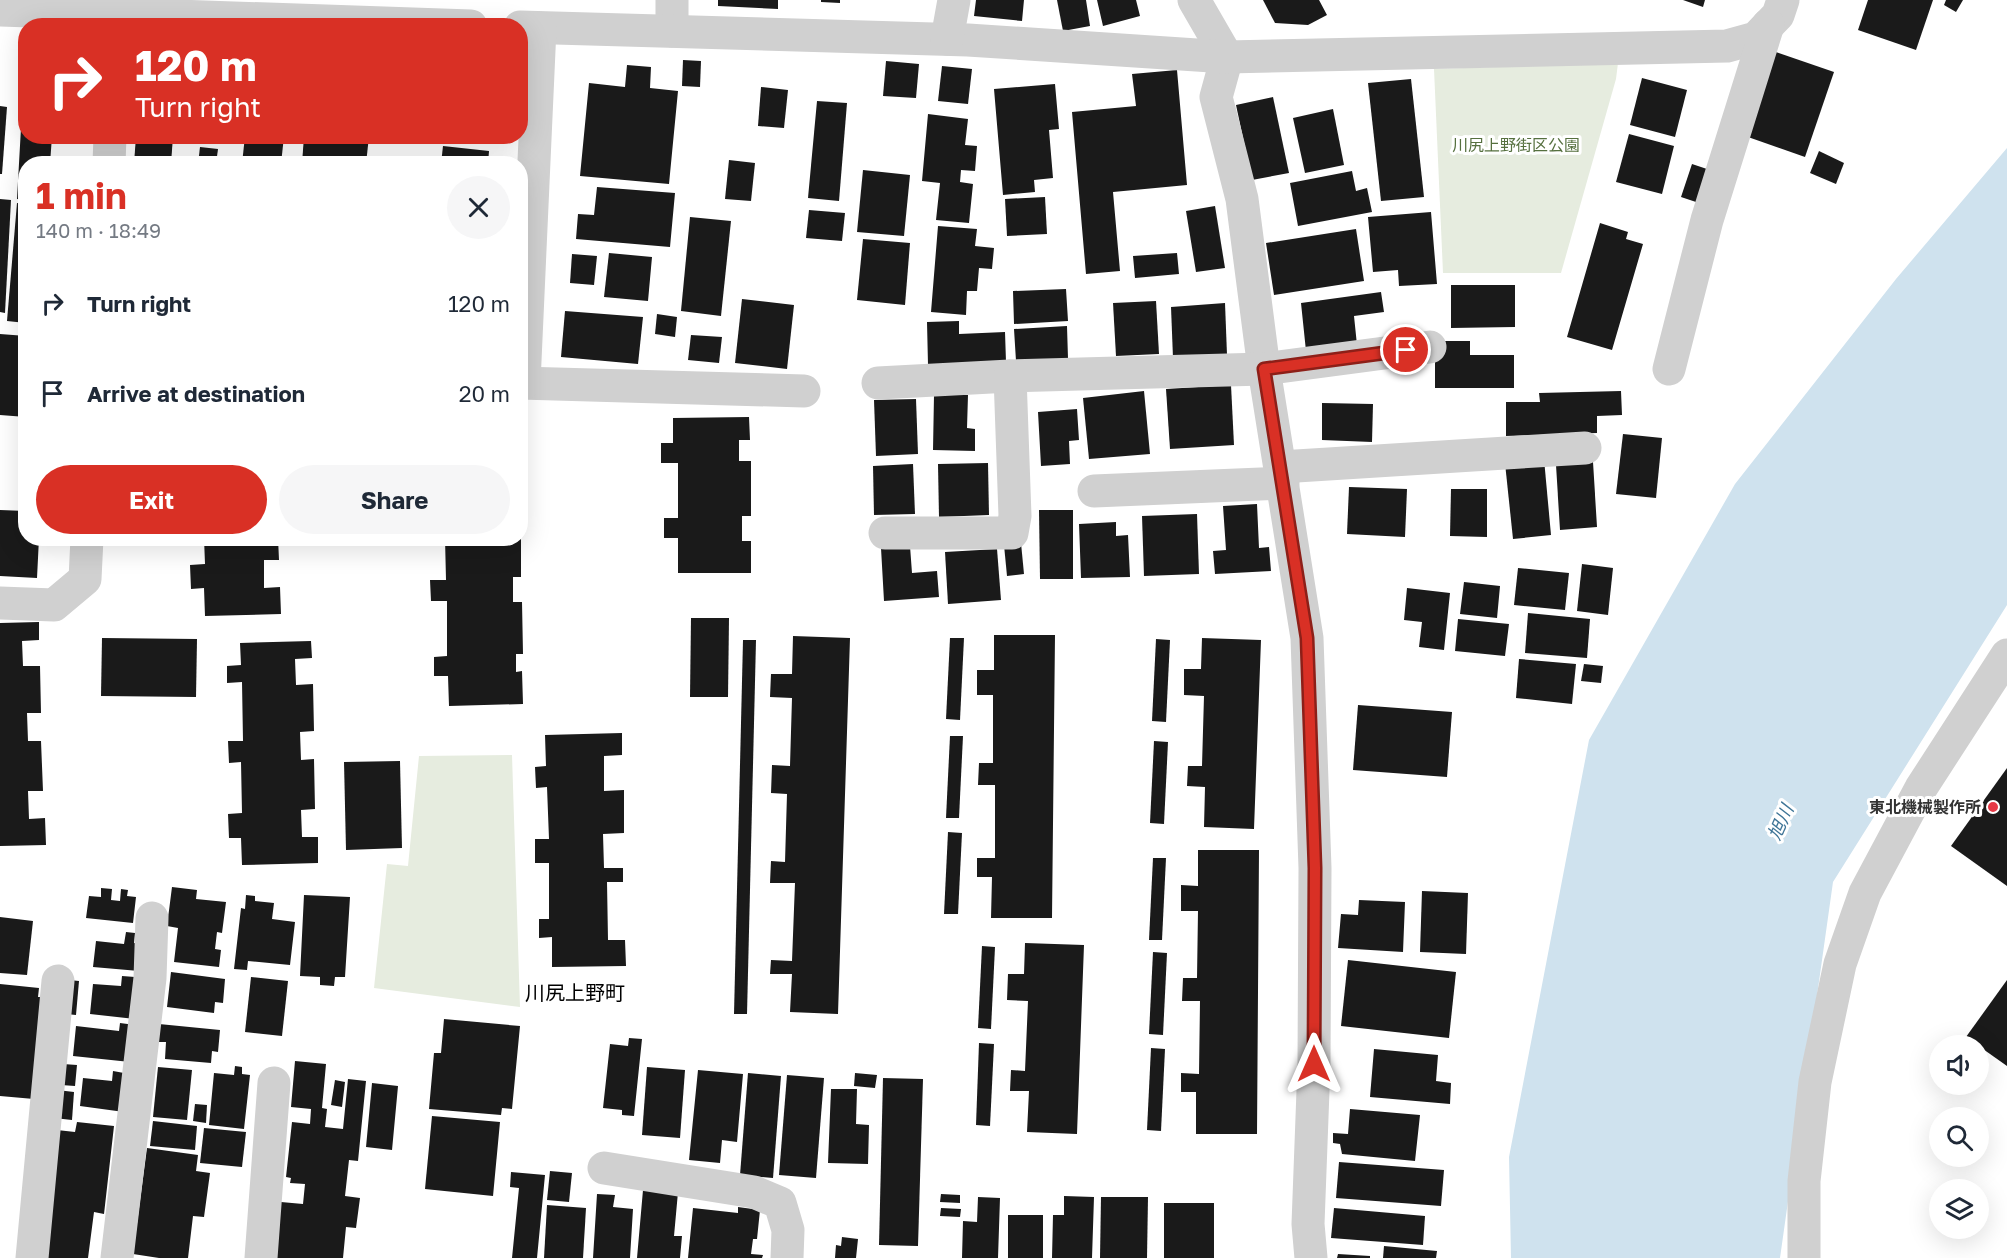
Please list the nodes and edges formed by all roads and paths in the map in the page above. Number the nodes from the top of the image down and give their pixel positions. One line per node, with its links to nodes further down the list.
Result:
1 (954, 0): 9 (street)
2 (1194, 0): 10 (street)
3 (79, 6): 4 (street); 7 (street)
4 (0, 10)
5 (1776, 13): 10 (street); 14 (street)
6 (672, 16): 8 (street); 9 (street)
7 (112, 18)
8 (530, 27): 11 (street)
9 (947, 39): 10 (street)
10 (1227, 57): 13 (street)
11 (528, 116)
12 (1430, 347): 13 (street)
13 (1264, 369): 15 (street); 20 (street)
14 (1669, 369)
15 (1010, 376): 17 (street); 22 (street)
16 (528, 383): 18 (street)
17 (878, 383)
18 (804, 391)
19 (1585, 448): 20 (street)
20 (1282, 475): 21 (street); 34 (street)
21 (1094, 491)
22 (885, 533)
23 (87, 546): 24 (street)
24 (0, 603)
25 (2007, 655): 35 (street)
26 (152, 918): 31 (street)
27 (58, 981): 30 (street)
28 (274, 1083): 32 (street)
29 (604, 1168): 33 (street)
30 (32, 1258)
31 (117, 1258)
32 (261, 1258)
33 (787, 1258)
34 (1311, 1258)
35 (1804, 1258)

